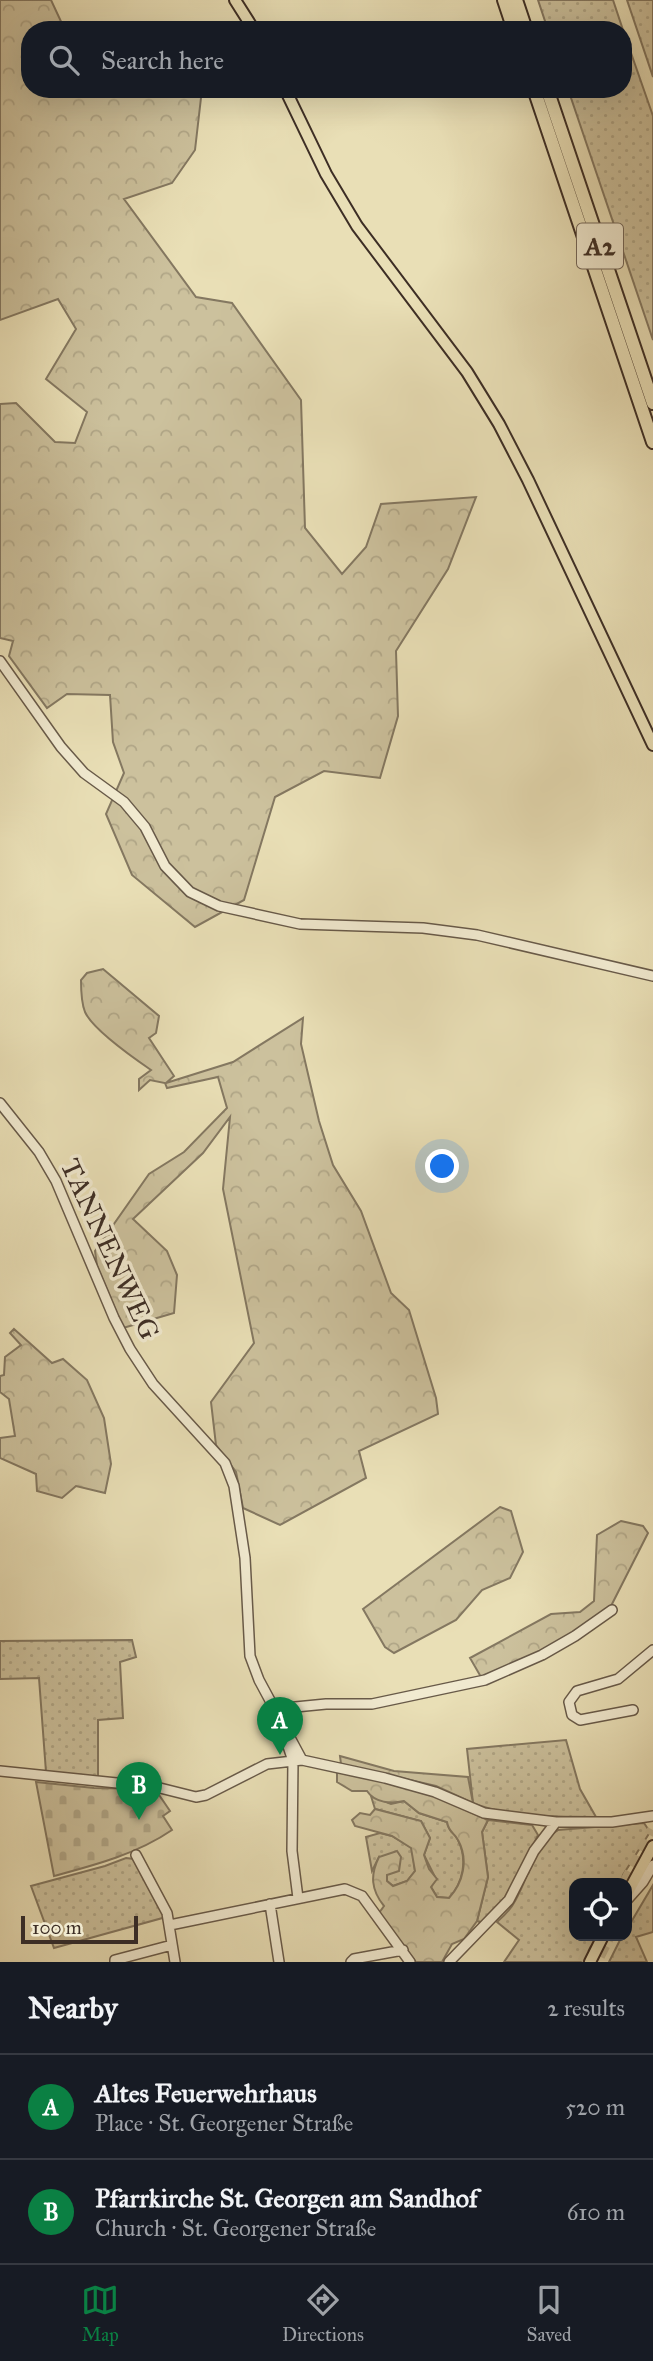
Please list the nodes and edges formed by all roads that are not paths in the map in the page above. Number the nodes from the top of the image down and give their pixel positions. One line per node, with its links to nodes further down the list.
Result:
1 (235, 0): 4 (main road)
2 (504, 0): 5 (highway)
3 (516, 0): 6 (highway)
4 (248, 21)
5 (511, 21)
6 (523, 21)
7 (289, 98): 13 (main road)
8 (537, 98): 11 (highway, A2)
9 (550, 98): 10 (highway, A2)
10 (653, 403)
11 (653, 442)
12 (0, 661): 14 (street)
13 (653, 745)
14 (653, 976)
15 (0, 1102): 18 (street, TANNENWEG)
16 (612, 1610): 18 (street)
17 (653, 1650): 19 (street)
18 (275, 1709): 20 (street, TANNENWEG)
19 (633, 1710)
20 (298, 1760): 21 (street); 23 (street); 29 (street, TANNENWEG)
21 (0, 1771)
22 (653, 1816): 23 (street)
23 (556, 1822): 40 (street)
24 (653, 1846): 27 (main road)
25 (136, 1855): 31 (street)
26 (653, 1865): 28 (street)
27 (632, 1885)
28 (632, 1894)
29 (298, 1898): 30 (street); 34 (street)
30 (270, 1904): 31 (street); 37 (street)
31 (170, 1925): 33 (street)
32 (600, 1941): 41 (main road)
33 (172, 1945): 35 (street); 36 (street)
34 (403, 1951): 38 (street); 39 (street)
35 (115, 1962)
36 (175, 1962)
37 (279, 1962)
38 (351, 1962)
39 (410, 1962)
40 (449, 1962)
41 (590, 1962)

